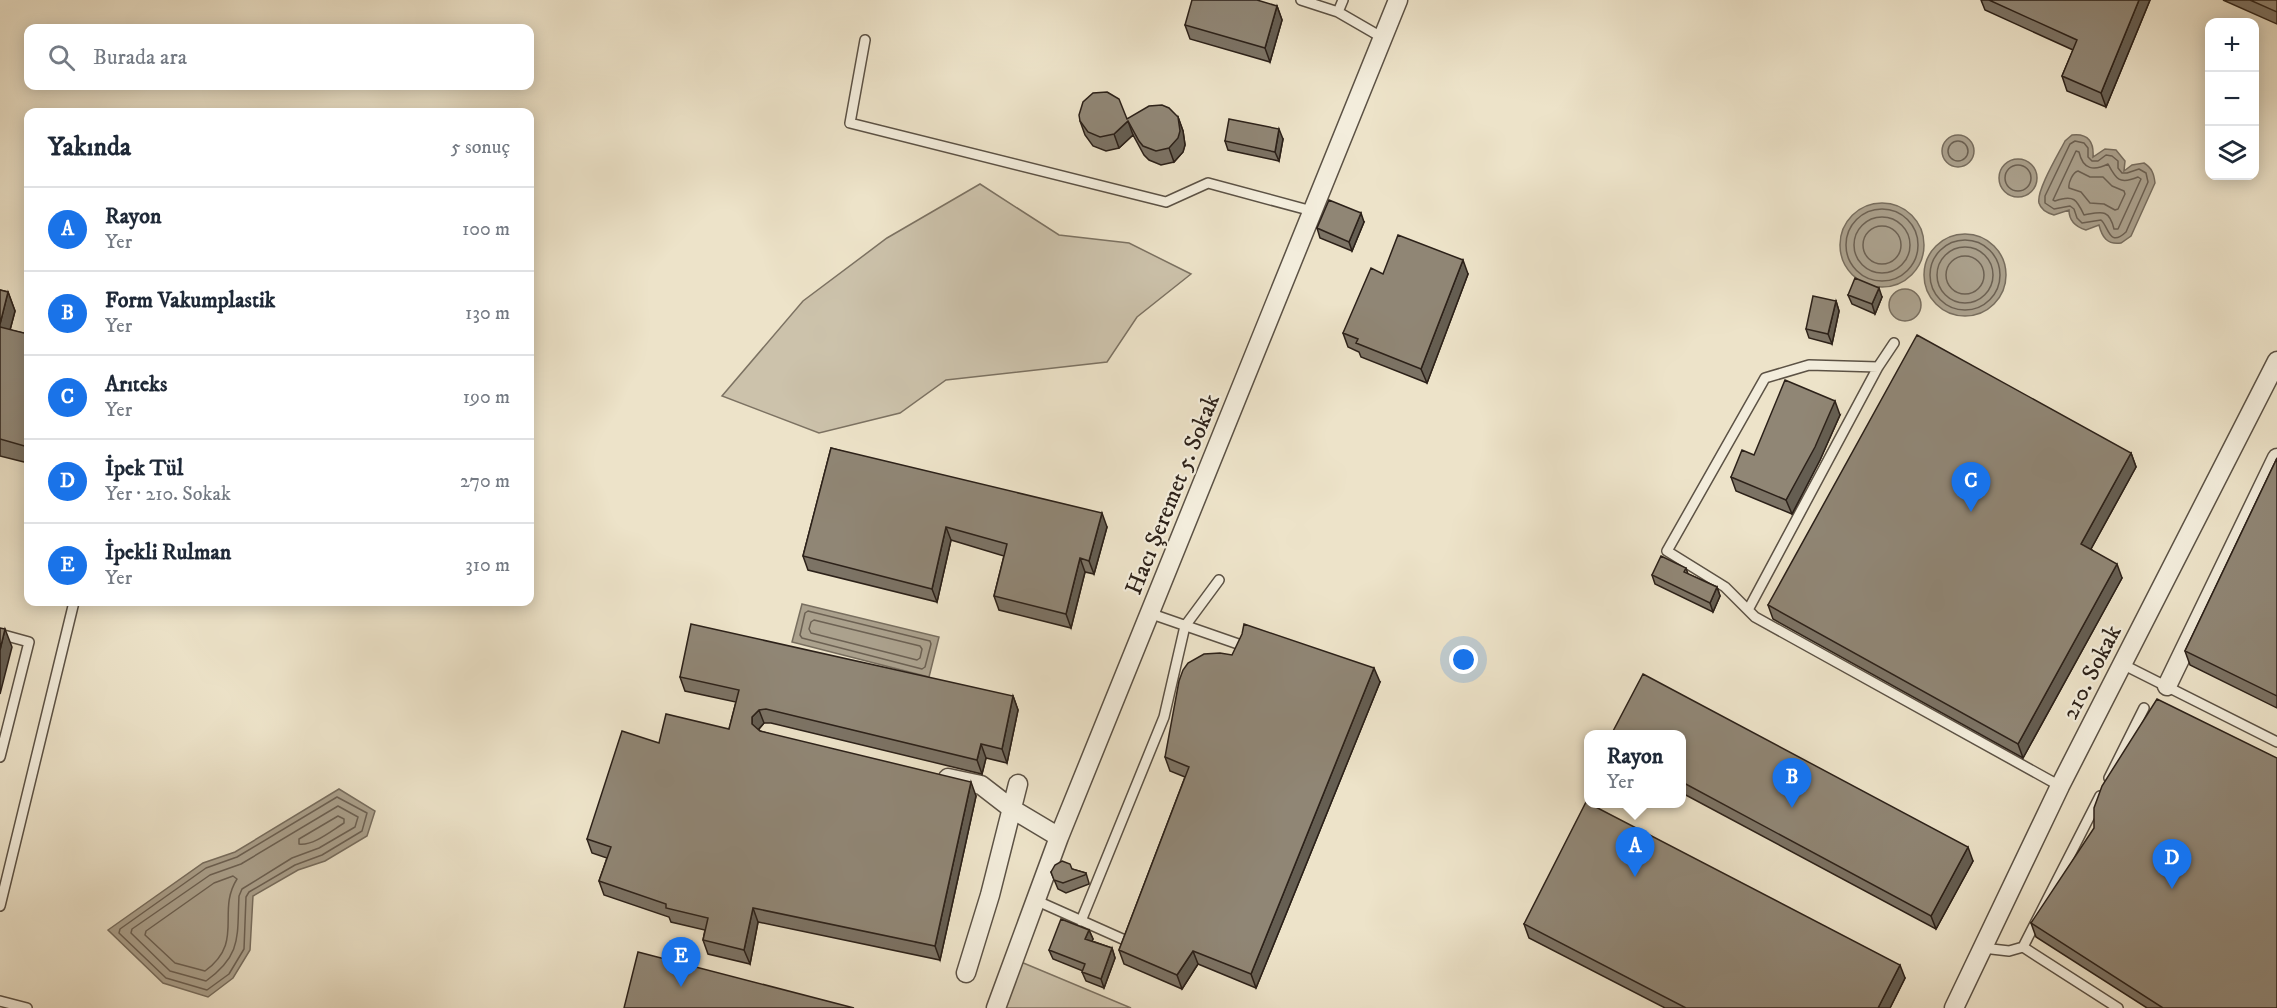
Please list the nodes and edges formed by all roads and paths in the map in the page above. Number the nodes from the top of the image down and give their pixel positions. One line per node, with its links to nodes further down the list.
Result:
1 (1301, 0): 4 (lane)
2 (1342, 0): 4 (lane)
3 (1398, 0): 5 (street, Hacı Şeremet 5. Sokak)
4 (1338, 12): 5 (lane)
5 (1383, 38): 7 (street, Hacı Şeremet 5. Sokak)
6 (865, 40): 7 (lane)
7 (1312, 211): 15 (street, Hacı Şeremet 5. Sokak)
8 (1894, 343): 10 (lane)
9 (2277, 361): 19 (street, 210. Sokak)
10 (1878, 368): 14 (lane); 14 (lane)
11 (2277, 458): 20 (street)
12 (1219, 580): 16 (lane)
13 (73, 606): 30 (lane)
14 (1748, 610): 26 (lane)
15 (1149, 613): 16 (lane); 28 (street, Hacı Şeremet 5. Sokak)
16 (1185, 626): 18 (lane); 31 (lane)
17 (0, 634): 23 (lane)
18 (1241, 645)
19 (2122, 663): 20 (lane); 26 (street, 210. Sokak)
20 (2167, 686): 22 (lane)
21 (2144, 708): 33 (lane)
22 (2277, 742)
23 (0, 757)
24 (931, 774): 27 (street)
25 (1018, 784): 27 (street)
26 (2060, 786): 34 (street, 210. Sokak)
27 (1012, 809): 28 (street); 35 (street)
28 (1059, 837): 29 (street, Hacı Şeremet 5. Sokak)
29 (1035, 900): 31 (lane); 38 (street, Hacı Şeremet 5. Sokak)
30 (0, 906)
31 (1081, 921): 32 (lane)
32 (1127, 941)
33 (2023, 947): 34 (lane); 40 (lane)
34 (1983, 948): 39 (street, 210. Sokak)
35 (966, 973)
36 (0, 1001): 37 (lane)
37 (27, 1008)
38 (996, 1008)
39 (1954, 1008)
40 (2118, 1008)

